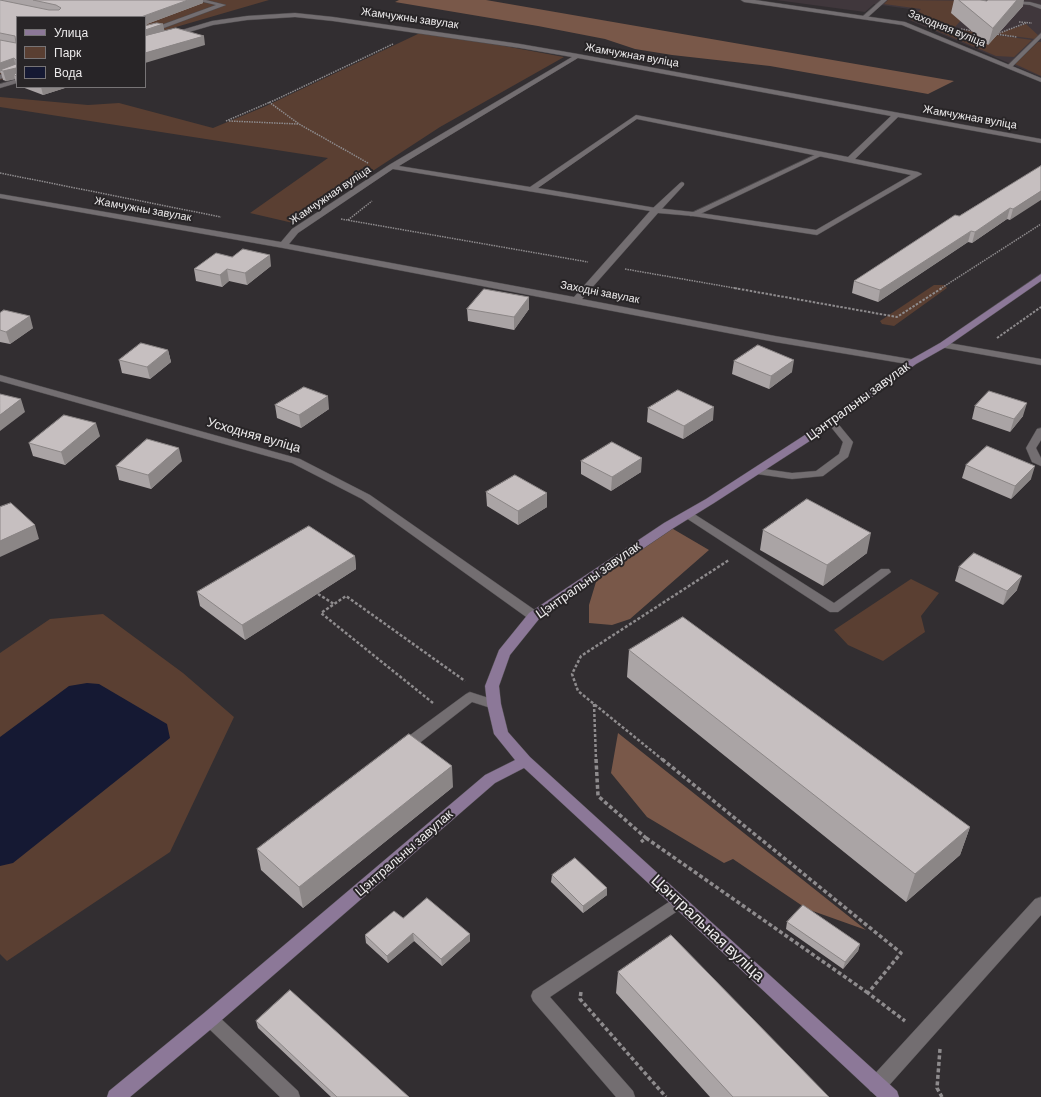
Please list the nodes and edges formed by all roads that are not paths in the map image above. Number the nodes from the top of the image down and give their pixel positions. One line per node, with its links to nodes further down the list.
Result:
1 (198, 0): 7 (street)
2 (744, 0): 6 (street, Заходняя вуліца)
3 (884, 0): 6 (lane)
4 (989, 0): 5 (lane)
5 (1041, 7)
6 (866, 16): 12 (street, Заходняя вуліца)
7 (146, 32)
8 (1041, 35): 9 (lane)
9 (1038, 41): 12 (lane)
10 (146, 43): 11 (street, Жамчужны завулак)
11 (578, 56): 18 (street, Жамчужная вуліца); 22 (street, Жамчужная вуліца)
12 (1010, 66): 15 (street, Заходняя вуліца)
13 (16, 71): 14 (street)
14 (0, 77)
15 (1041, 80)
16 (16, 81): 17 (street)
17 (0, 86)
18 (896, 115): 19 (street, Жамчужная вуліца); 21 (street)
19 (1041, 141)
20 (821, 154): 21 (street); 24 (street); 27 (lane)
21 (850, 160): 27 (street)
22 (392, 167): 24 (street); 28 (street, Жамчужная вуліца)
23 (682, 184): 26 (lane)
24 (532, 189): 26 (street)
25 (0, 196): 28 (street, Жамчужны завулак)
26 (656, 210): 27 (street); 30 (street)
27 (693, 214)
28 (283, 245): 30 (street, Заходні завулак)
29 (1041, 277): 31 (street, Цэнтральны завулак)
30 (576, 300): 32 (street, Заходні завулак)
31 (943, 345): 32 (street, Цэнтральны завулак); 33 (street)
32 (913, 362): 35 (street, Цэнтральны завулак)
33 (1041, 362)
34 (0, 378): 41 (street, Усходняя вуліца)
35 (832, 422): 38 (street, Цэнтральны завулак); 38 (lane)
36 (1041, 431): 37 (street)
37 (1041, 463)
38 (757, 471): 39 (street, Цэнтральны завулак)
39 (687, 514): 40 (lane); 41 (street, Цэнтральны завулак)
40 (885, 572)
41 (534, 616): 42 (street, Цэнтральны завулак)
42 (494, 704): 43 (lane); 44 (street, Цэнтральны завулак)
43 (391, 757)
44 (525, 761): 45 (street, Цэнтральная вуліца); 47 (street, Цэнтральны завулак)
45 (680, 902): 48 (street, Цэнтральная вуліца); 51 (lane)
46 (1041, 904): 48 (street)
47 (210, 1019): 49 (street, Цэнтральны завулак); 50 (lane)
48 (884, 1091)
49 (116, 1097)
50 (292, 1097)
51 (627, 1097)

